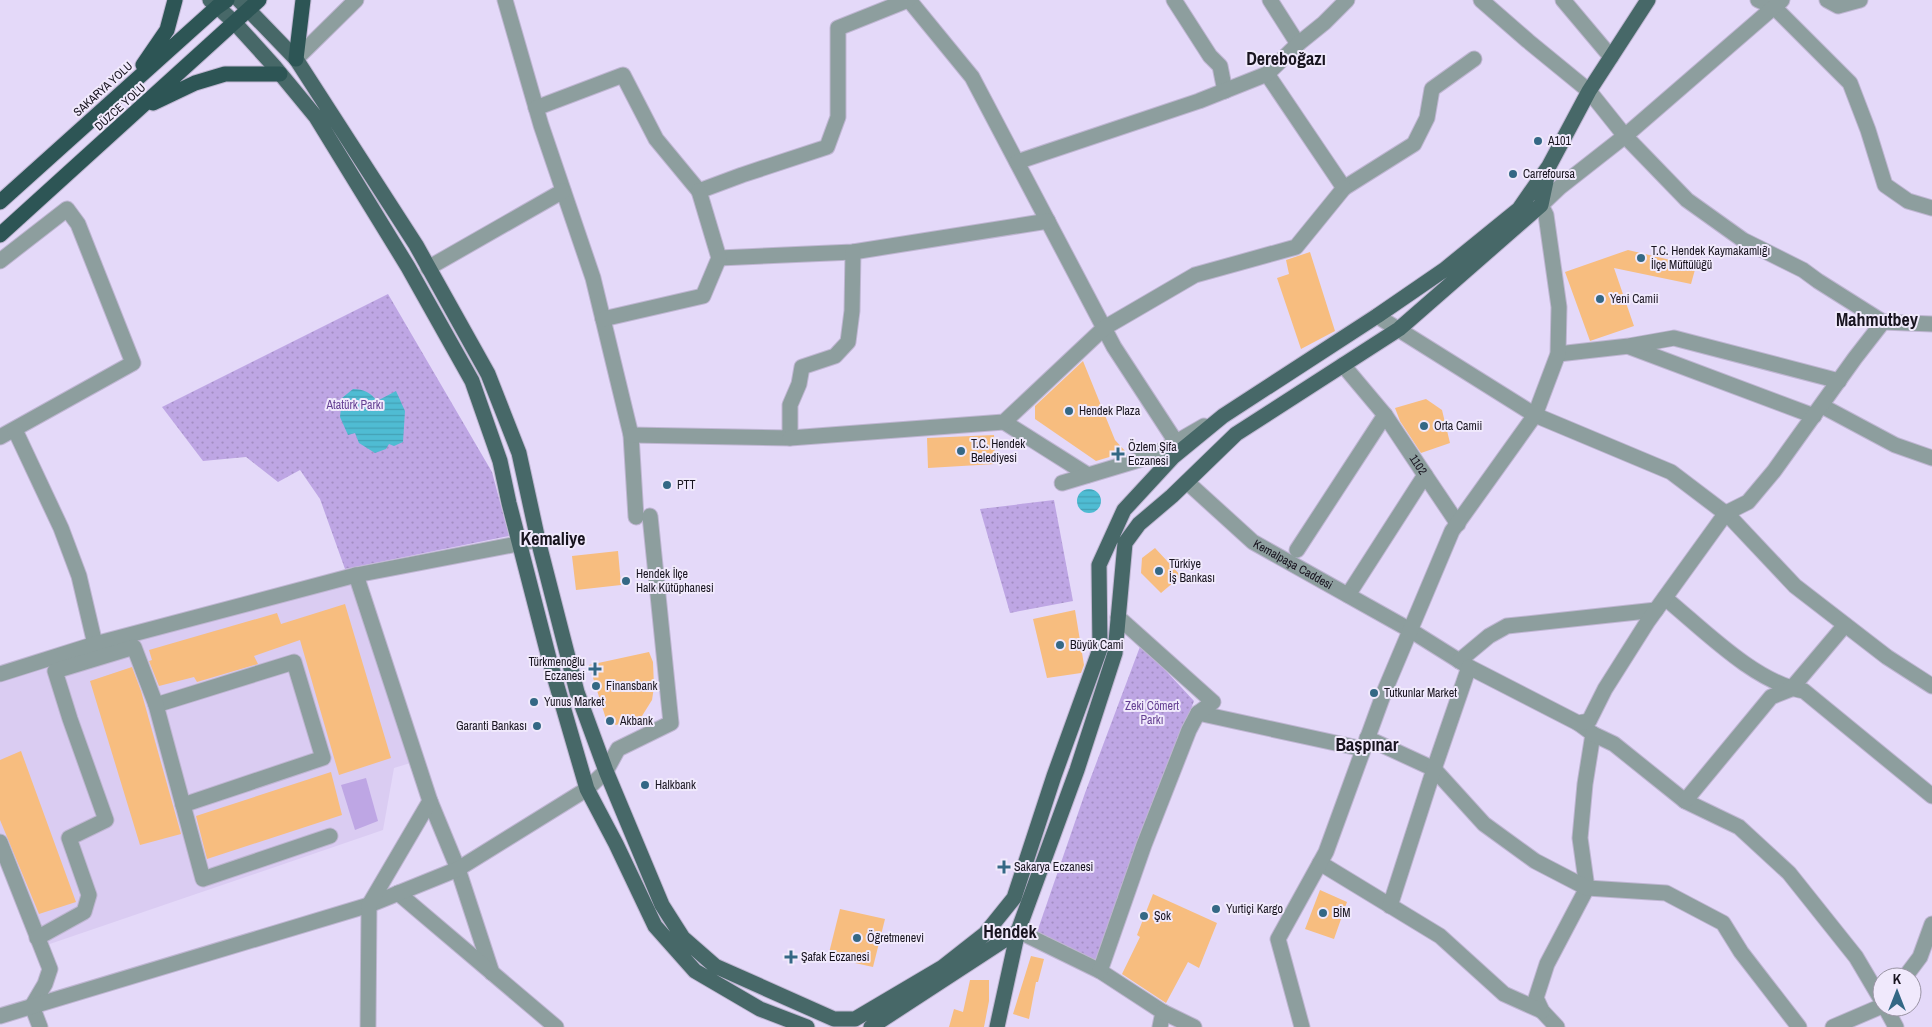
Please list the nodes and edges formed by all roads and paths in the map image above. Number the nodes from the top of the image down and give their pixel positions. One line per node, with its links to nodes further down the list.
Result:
1 (175, 0): 25 (highway)
2 (303, 0): 21 (highway)
3 (356, 0): 21 (street)
4 (505, 0): 28 (street)
5 (908, 0): 31 (street); 35 (street)
6 (1174, 0): 26 (street)
7 (1270, 0): 19 (street)
8 (1347, 0): 19 (street)
9 (1562, 0): 20 (street)
10 (1648, 0): 20 (main road)
11 (1758, 0): 17 (street)
12 (1827, 0): 13 (street)
13 (1860, 0)
14 (218, 2): 18 (main road); 25 (highway, SAKARYA YOLU)
15 (249, 3): 18 (highway, DÜZCE YOLU); 21 (main road)
16 (1489, 3): 27 (street)
17 (1778, 4): 30 (street); 38 (street)
18 (234, 22): 23 (main road); 29 (highway, DÜZCE YOLU)
19 (1298, 44): 24 (street)
20 (1611, 57): 27 (main road)
21 (296, 59): 45 (main road)
22 (1474, 59): 33 (street)
23 (280, 74): 29 (highway); 74 (main road)
24 (1267, 74): 26 (street); 33 (street)
25 (127, 88): 36 (highway, SAKARYA YOLU)
26 (1225, 91): 31 (street)
27 (1589, 91): 30 (street); 32 (main road)
28 (536, 108): 34 (street); 35 (street)
29 (138, 110): 41 (highway, DÜZCE YOLU)
30 (1625, 136): 37 (street); 48 (street)
31 (1017, 162): 40 (street)
32 (1549, 166): 37 (main road); 39 (main road)
33 (1344, 188): 50 (street)
34 (564, 191): 45 (street); 47 (street)
35 (699, 191): 43 (street)
36 (0, 202)
37 (1541, 204): 39 (main road); 51 (main road); 53 (street)
38 (1932, 208)
39 (1519, 209): 46 (main road)
40 (1048, 221): 42 (street); 50 (street)
41 (0, 235)
42 (853, 252): 43 (street); 64 (street)
43 (719, 258): 47 (street)
44 (0, 262): 61 (street)
45 (428, 268): 73 (main road)
46 (1377, 316): 51 (street); 58 (main road)
47 (603, 319): 62 (street)
48 (1883, 322): 49 (street); 55 (street)
49 (1932, 324)
50 (1104, 328): 60 (street); 65 (street)
51 (1399, 329): 54 (main road); 57 (street)
52 (1628, 346): 53 (street); 55 (street); 56 (street)
53 (1558, 354): 57 (street)
54 (1343, 365): 59 (street, 1102); 69 (main road)
55 (1839, 381): 56 (street)
56 (1818, 411): 66 (street); 71 (street)
57 (1535, 415): 71 (street); 72 (street)
58 (1223, 416): 65 (street); 105 (main road)
59 (1386, 416): 68 (street, 1102); 75 (street)
60 (1004, 422): 64 (street); 67 (street)
61 (14, 430): 63 (street); 82 (street)
62 (632, 435): 64 (street); 93 (street)
63 (0, 437)
64 (790, 438)
65 (1176, 442): 67 (street)
66 (1932, 458)
67 (1088, 475): 70 (street)
68 (1425, 475): 72 (street); 77 (street, 1102)
69 (1187, 482): 77 (street, Kemalpaşa Caddesi); 79 (main road)
70 (1062, 483)
71 (1726, 513): 78 (street); 80 (street)
72 (1458, 524): 81 (street)
73 (538, 540): 74 (street); 93 (main road)
74 (521, 544): 76 (street); 94 (main road)
75 (1298, 550)
76 (356, 575): 82 (street); 96 (street)
77 (1348, 595): 81 (street, Kemalpaşa Caddesi)
78 (1660, 604): 83 (street); 86 (street); 89 (street)
79 (1118, 611): 88 (street); 109 (main road)
80 (1845, 625): 85 (street); 86 (street)
81 (1410, 630): 83 (street, Kemalpaşa Caddesi); 91 (street)
82 (95, 644): 84 (street)
83 (1464, 664): 89 (street, Kemalpaşa Caddesi); 92 (street)
84 (0, 674)
85 (1932, 686)
86 (1791, 689): 95 (street); 97 (street)
87 (156, 705): 98 (street); 98 (street); 110 (street)
88 (1198, 713): 91 (street); 112 (street)
89 (1578, 723): 90 (street, Kemalpaşa Caddesi)
90 (1593, 734): 97 (street, Kemalpaşa Caddesi); 103 (street)
91 (1365, 744): 92 (street); 101 (street)
92 (1434, 769): 103 (street); 107 (street)
93 (606, 771): 94 (street); 120 (main road)
94 (587, 790): 102 (street); 124 (main road)
95 (1932, 796)
96 (430, 801): 102 (street); 106 (street)
97 (1685, 801): 114 (street, Kemalpaşa Caddesi)
98 (183, 805): 99 (street)
99 (330, 836)
100 (0, 842): 110 (street)
101 (1320, 863): 107 (street); 129 (street)
102 (458, 869): 104 (street); 113 (street)
103 (1586, 888): 116 (street); 131 (street)
104 (398, 893): 106 (street); 113 (street)
105 (1014, 898): 109 (main road); 120 (main road)
106 (369, 905): 115 (street); 122 (street)
107 (1390, 906): 116 (street)
108 (1932, 924): 111 (street)
109 (1018, 931): 112 (street); 125 (main road); 126 (main road)
110 (36, 938): 115 (street)
111 (1912, 967)
112 (1100, 971): 118 (street)
113 (492, 973): 123 (street)
114 (1872, 984)
115 (32, 1006): 119 (street); 121 (street)
116 (1542, 1011): 130 (street)
117 (1872, 1011): 132 (street)
118 (1163, 1012): 127 (street); 128 (street)
119 (0, 1016)
120 (836, 1023)
121 (40, 1027)
122 (368, 1027)
123 (556, 1027)
124 (807, 1027)
125 (870, 1027)
126 (997, 1027)
127 (1160, 1027)
128 (1194, 1027)
129 (1302, 1027)
130 (1557, 1027)
131 (1799, 1027)
132 (1833, 1027)

